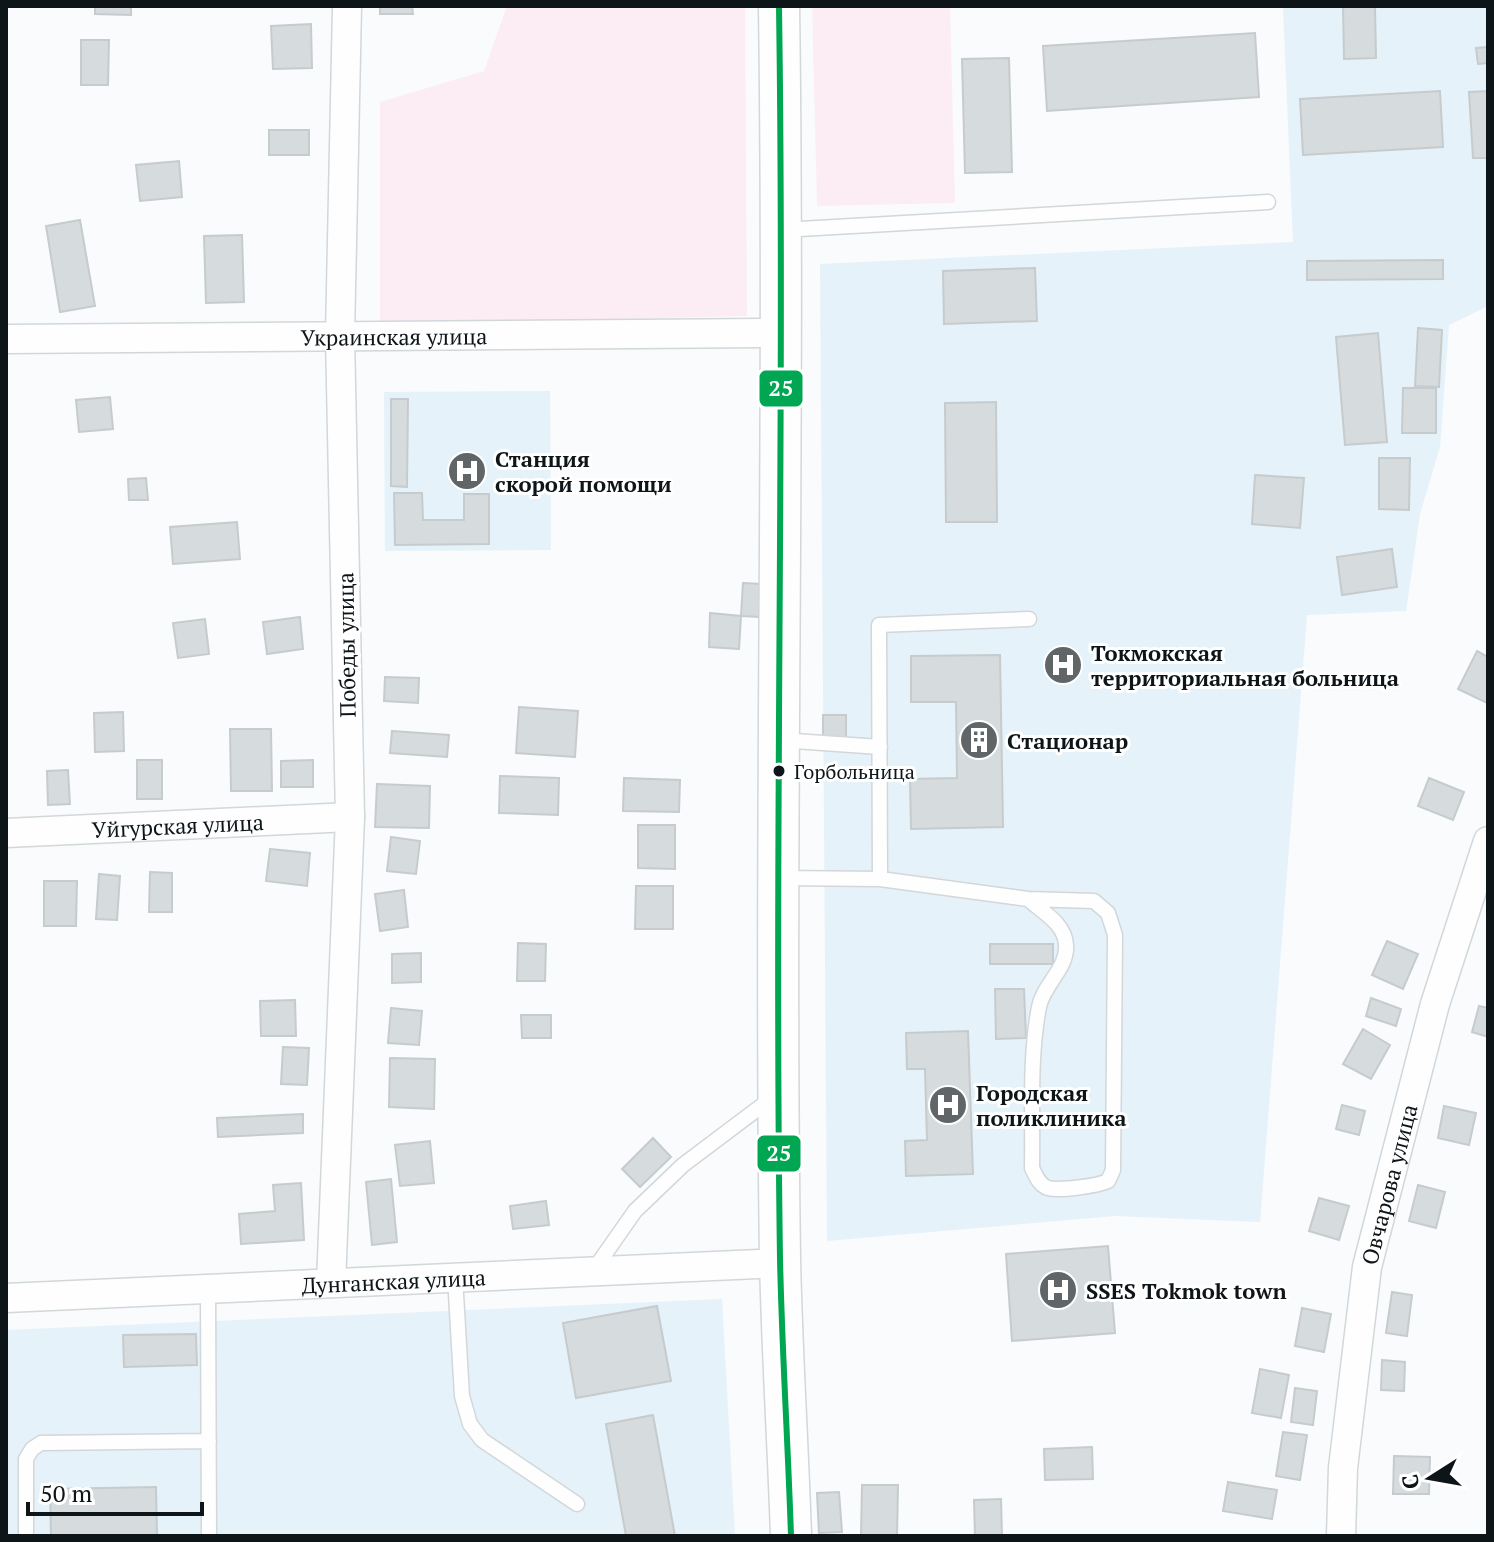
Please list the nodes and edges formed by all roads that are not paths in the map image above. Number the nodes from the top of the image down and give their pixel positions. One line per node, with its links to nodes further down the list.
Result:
1 (347, 6): 6 (street, Победы улица)
2 (779, 6): 4 (main road)
3 (1268, 202): 4 (lane)
4 (782, 230): 5 (main road)
5 (780, 333): 6 (street, Украинская улица); 9 (main road)
6 (340, 336): 7 (street, Украинская улица); 11 (street, Победы улица)
7 (6, 339)
8 (1029, 619): 10 (lane)
9 (779, 740): 10 (lane); 14 (main road)
10 (880, 747): 15 (lane)
11 (350, 817): 12 (street, Уйгурская улица); 21 (street, Победы улица)
12 (6, 833)
13 (1488, 841): 29 (street, Овчарова улица)
14 (778, 878): 15 (lane); 17 (main road)
15 (880, 879): 16 (lane)
16 (1028, 899): 16 (lane)
17 (779, 1093): 18 (main road); 19 (lane)
18 (780, 1263): 19 (street, Дунганская улица); 28 (main road)
19 (593, 1271): 20 (street, Дунганская улица)
20 (455, 1277): 21 (street, Дунганская улица); 25 (lane)
21 (331, 1283): 22 (street, Дунганская улица)
22 (208, 1289): 23 (street, Дунганская улица); 24 (lane)
23 (6, 1298)
24 (209, 1441): 26 (lane); 27 (lane)
25 (577, 1504)
26 (26, 1536)
27 (209, 1536)
28 (791, 1536)
29 (1341, 1536)

